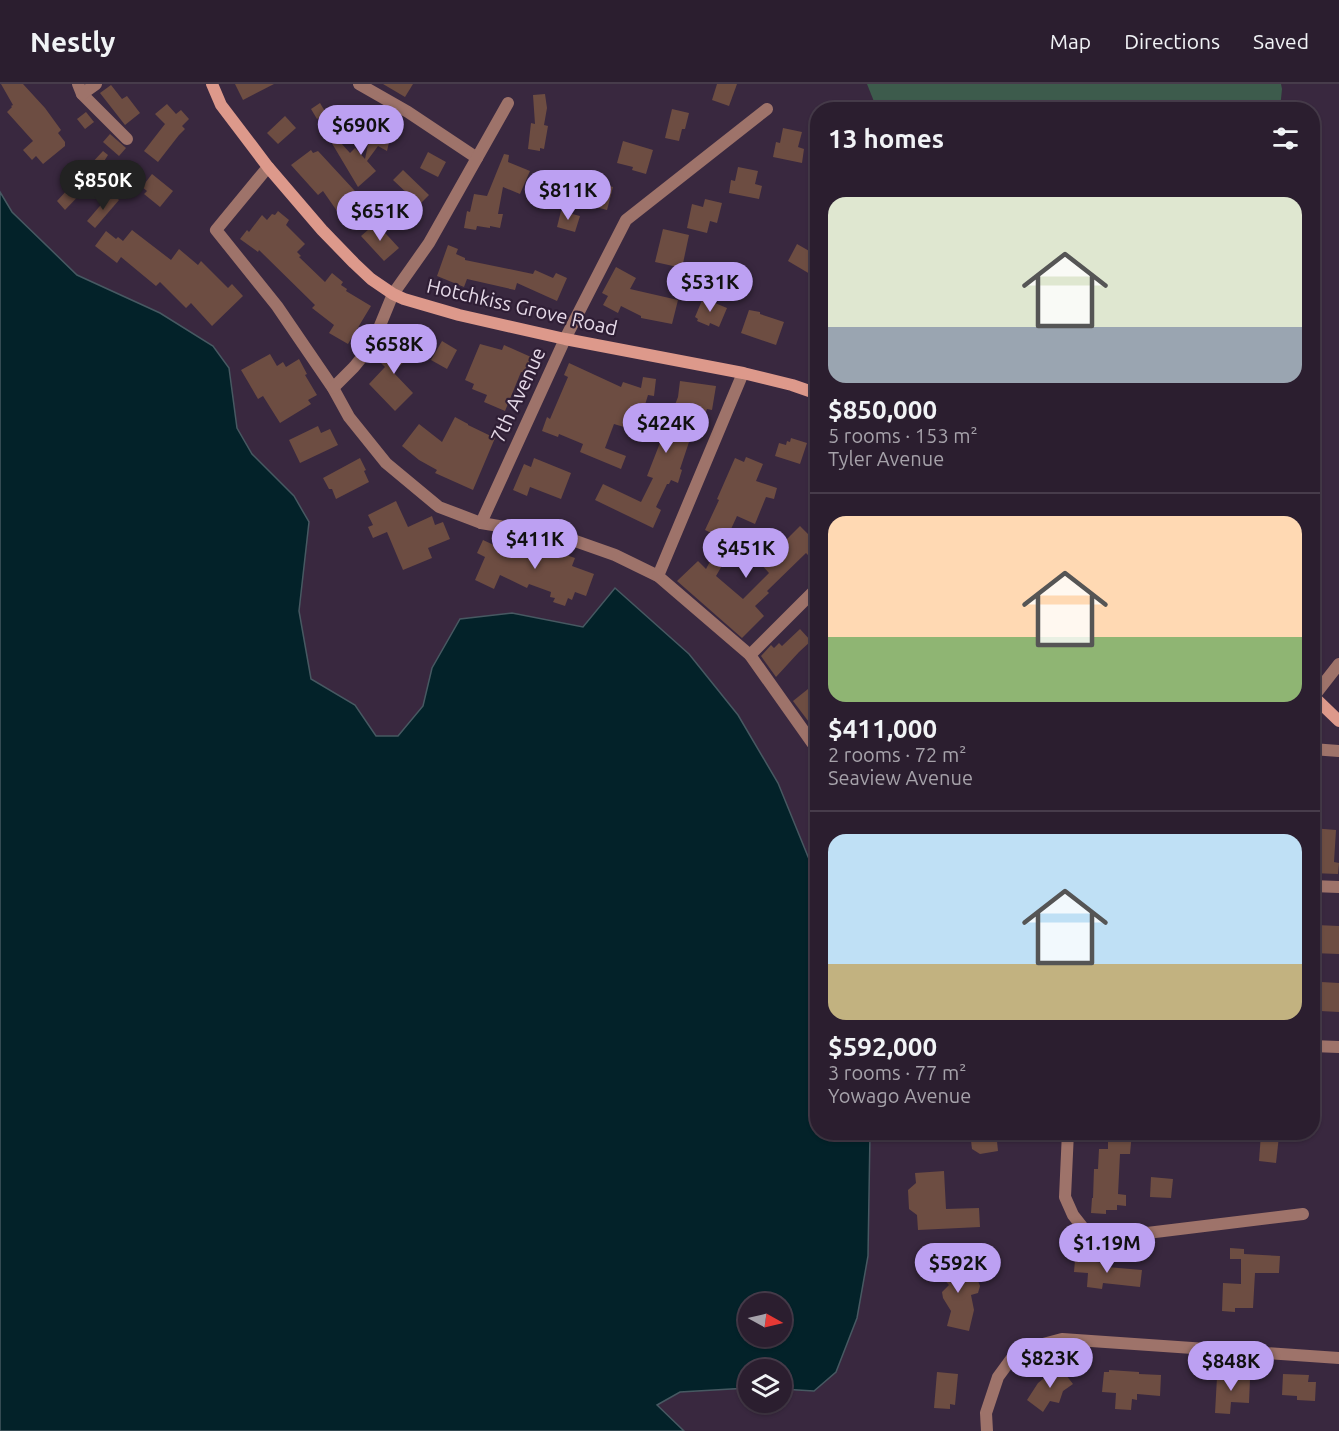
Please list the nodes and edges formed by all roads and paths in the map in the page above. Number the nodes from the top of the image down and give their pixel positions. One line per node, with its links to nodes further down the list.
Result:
1 (96, 84): 4 (street)
2 (212, 84): 9 (main road, Hotchkiss Grove Road)
3 (359, 84): 8 (street)
4 (80, 89): 7 (street)
5 (508, 103): 8 (street)
6 (767, 110): 11 (street, 7th Avenue)
7 (127, 139)
8 (477, 158): 10 (street)
9 (268, 167): 10 (main road, Hotchkiss Grove Road); 13 (street)
10 (393, 294): 11 (main road, Hotchkiss Grove Road); 13 (street)
11 (565, 339): 12 (main road, Hotchkiss Grove Road); 15 (street, 7th Avenue)
12 (743, 373): 14 (main road, Hotchkiss Grove Road); 16 (street)
13 (333, 388): 15 (street)
14 (810, 391)
15 (481, 523): 16 (street)
16 (658, 576): 18 (street)
17 (810, 595): 18 (street)
18 (750, 655): 23 (street)
19 (1339, 664): 20 (street)
20 (1320, 687)
21 (1320, 703): 22 (main road)
22 (1339, 721)
23 (810, 740)
24 (1320, 750): 25 (street)
25 (1339, 751)
26 (1320, 886): 27 (street)
27 (1339, 887)
28 (1320, 1046): 29 (street)
29 (1339, 1047)
30 (1068, 1140): 31 (street)
31 (1303, 1214)
32 (1339, 1358): 33 (street)
33 (987, 1431)

